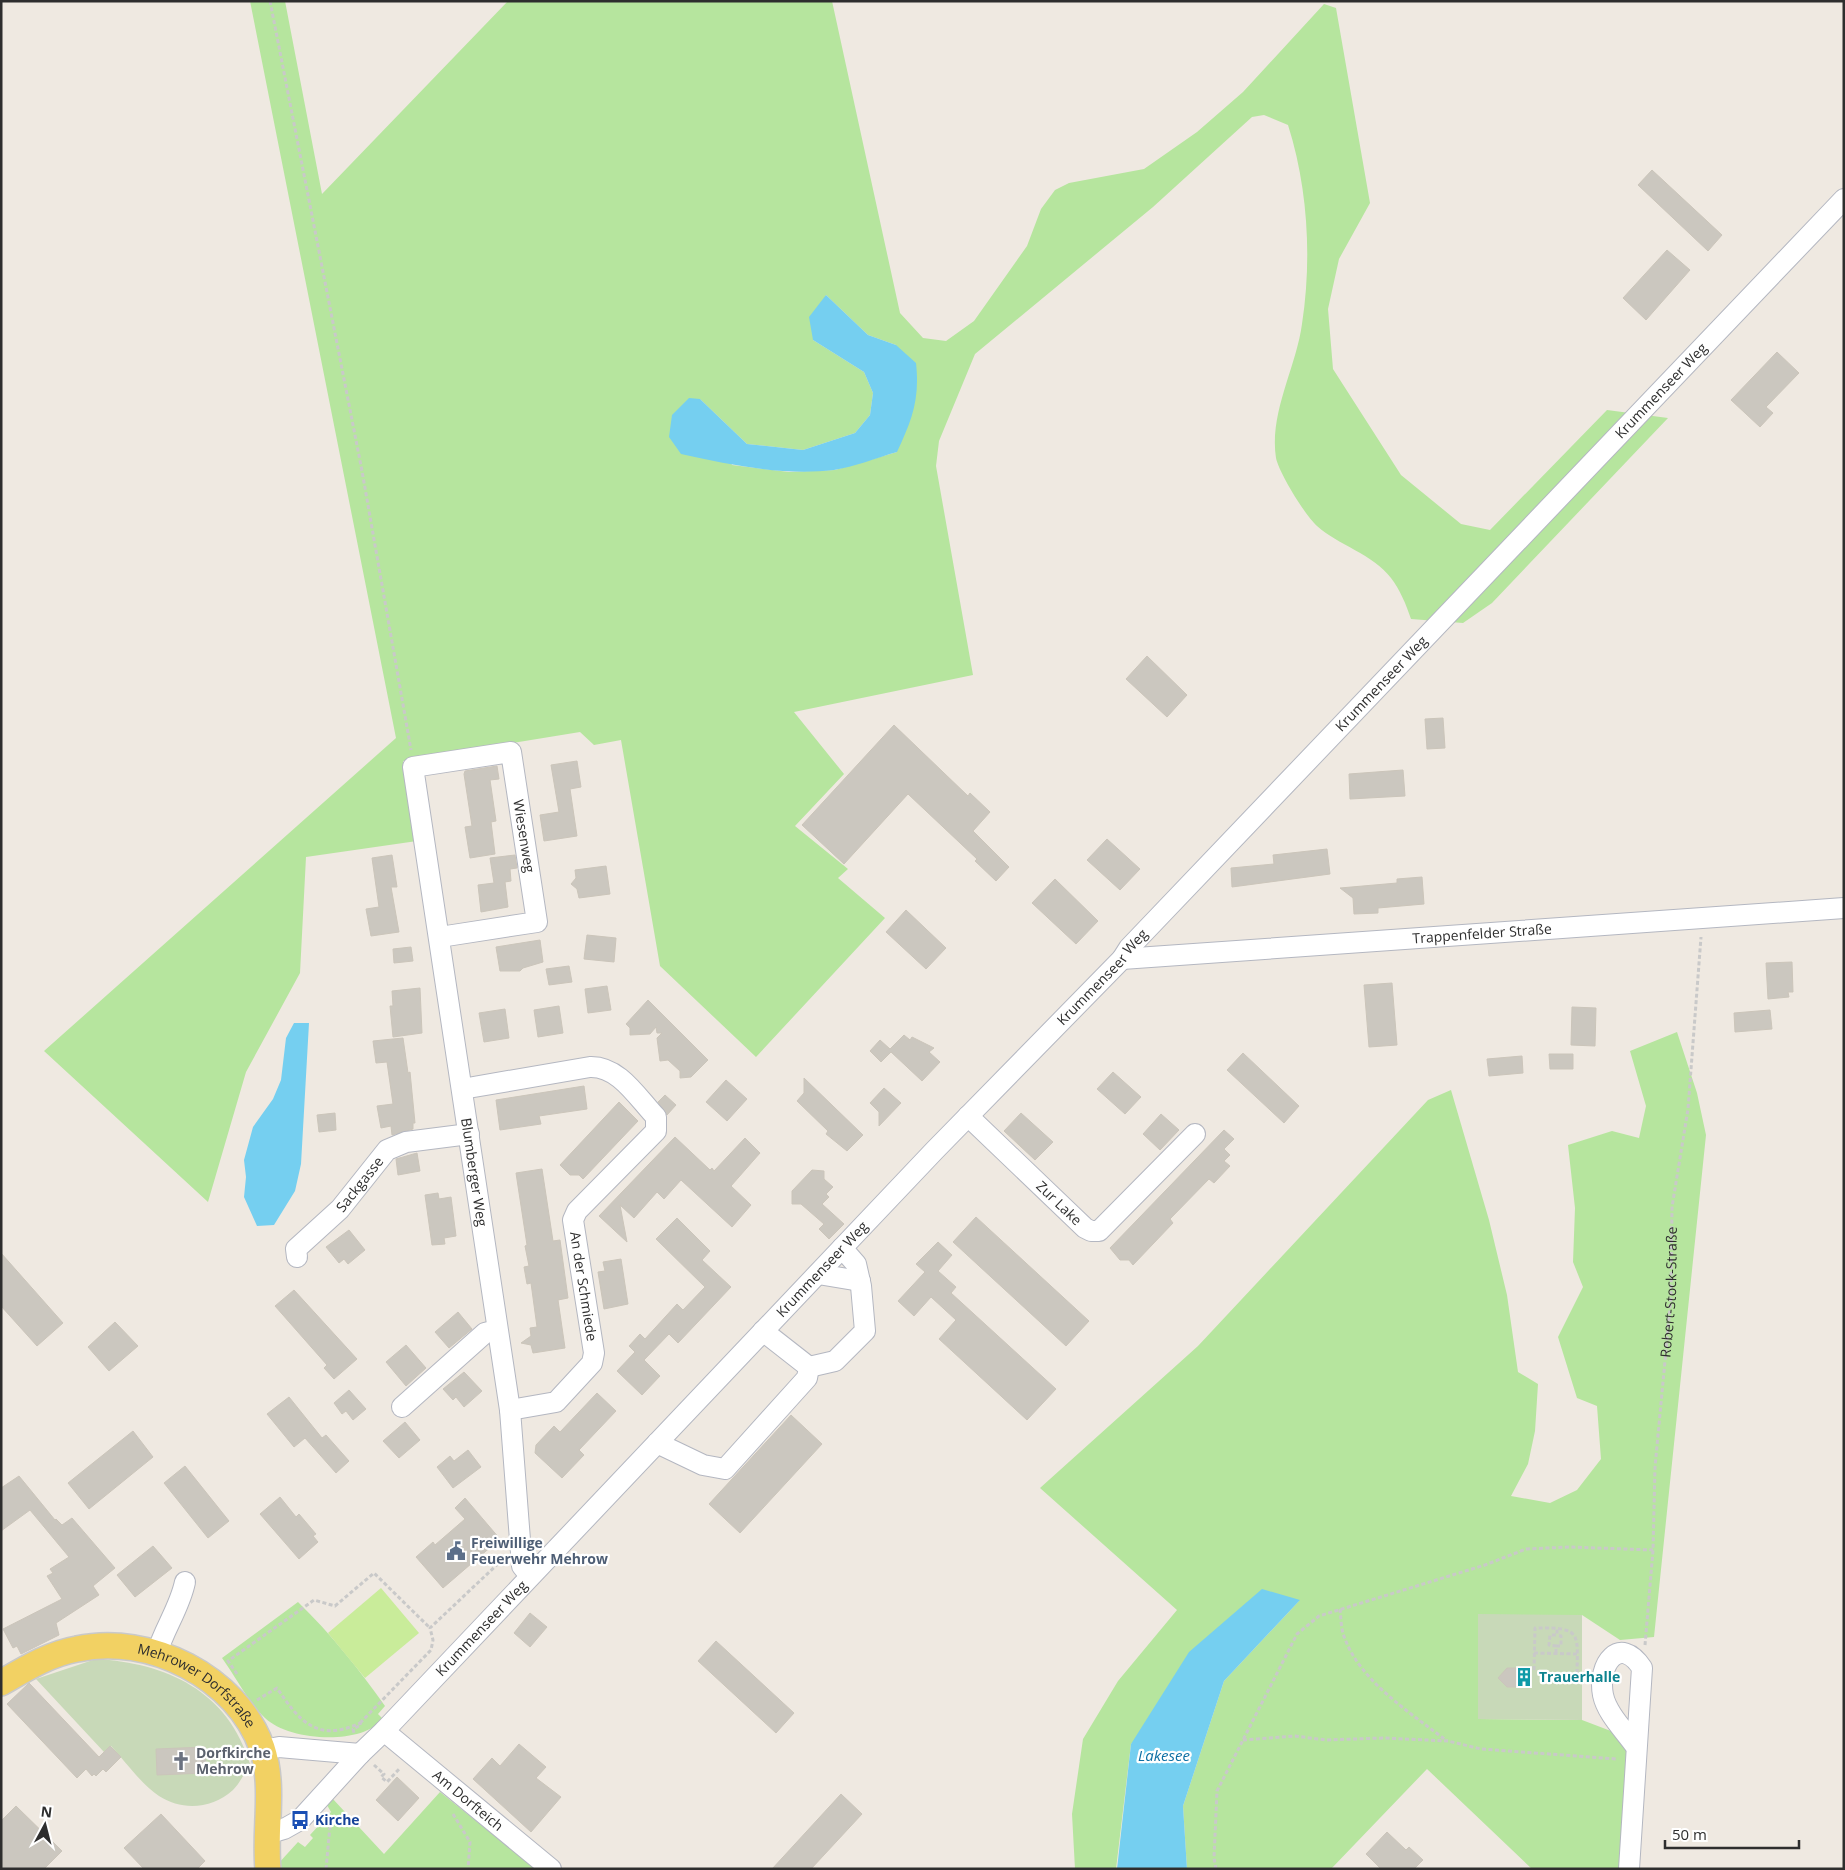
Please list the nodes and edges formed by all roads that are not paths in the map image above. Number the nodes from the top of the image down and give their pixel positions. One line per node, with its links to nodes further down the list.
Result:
1 (1844, 199): 5 (street, Krummenseer Weg)
2 (412, 767): 4 (street, Blumberger Weg); 4 (street, Wiesenweg)
3 (1844, 908): 5 (street, Trappenfelder Straße)
4 (440, 937): 6 (street, Blumberger Weg)
5 (1122, 959): 7 (street, Krummenseer Weg)
6 (462, 1089): 8 (street, Blumberger Weg); 18 (street, An der Schmiede)
7 (968, 1116): 9 (street, Zur Lake); 10 (street, Krummenseer Weg)
8 (470, 1134): 11 (street, Sackgasse); 14 (street, Blumberger Weg)
9 (1195, 1134)
10 (842, 1248): 12 (street, Krummenseer Weg); 13 (street)
11 (297, 1257)
12 (818, 1274): 13 (street); 15 (street, Krummenseer Weg)
13 (860, 1281): 16 (street)
14 (497, 1330): 17 (street); 18 (street, Blumberger Weg)
15 (763, 1331): 16 (street); 19 (street, Krummenseer Weg)
16 (809, 1366): 19 (street)
17 (402, 1407)
18 (510, 1410): 20 (street, Blumberger Weg)
19 (657, 1444): 20 (street, Krummenseer Weg)
20 (530, 1576): 24 (street, Krummenseer Weg)
21 (185, 1582): 22 (street)
22 (157, 1653): 23 (main road, Mehrower Dorfstraße); 25 (main road, Mehrower Dorfstraße)
23 (1, 1683)
24 (384, 1731): 27 (street, Krummenseer Weg); 30 (street, Am Dorfteich)
25 (262, 1750): 27 (street); 28 (main road, Mehrower Dorfstraße)
26 (1636, 1754): 26 (street); 31 (street)
27 (366, 1758): 28 (street, Krummenseer Weg)
28 (267, 1834): 29 (main road, Mehrower Dorfstraße)
29 (268, 1869)
30 (551, 1869)
31 (1628, 1869)

